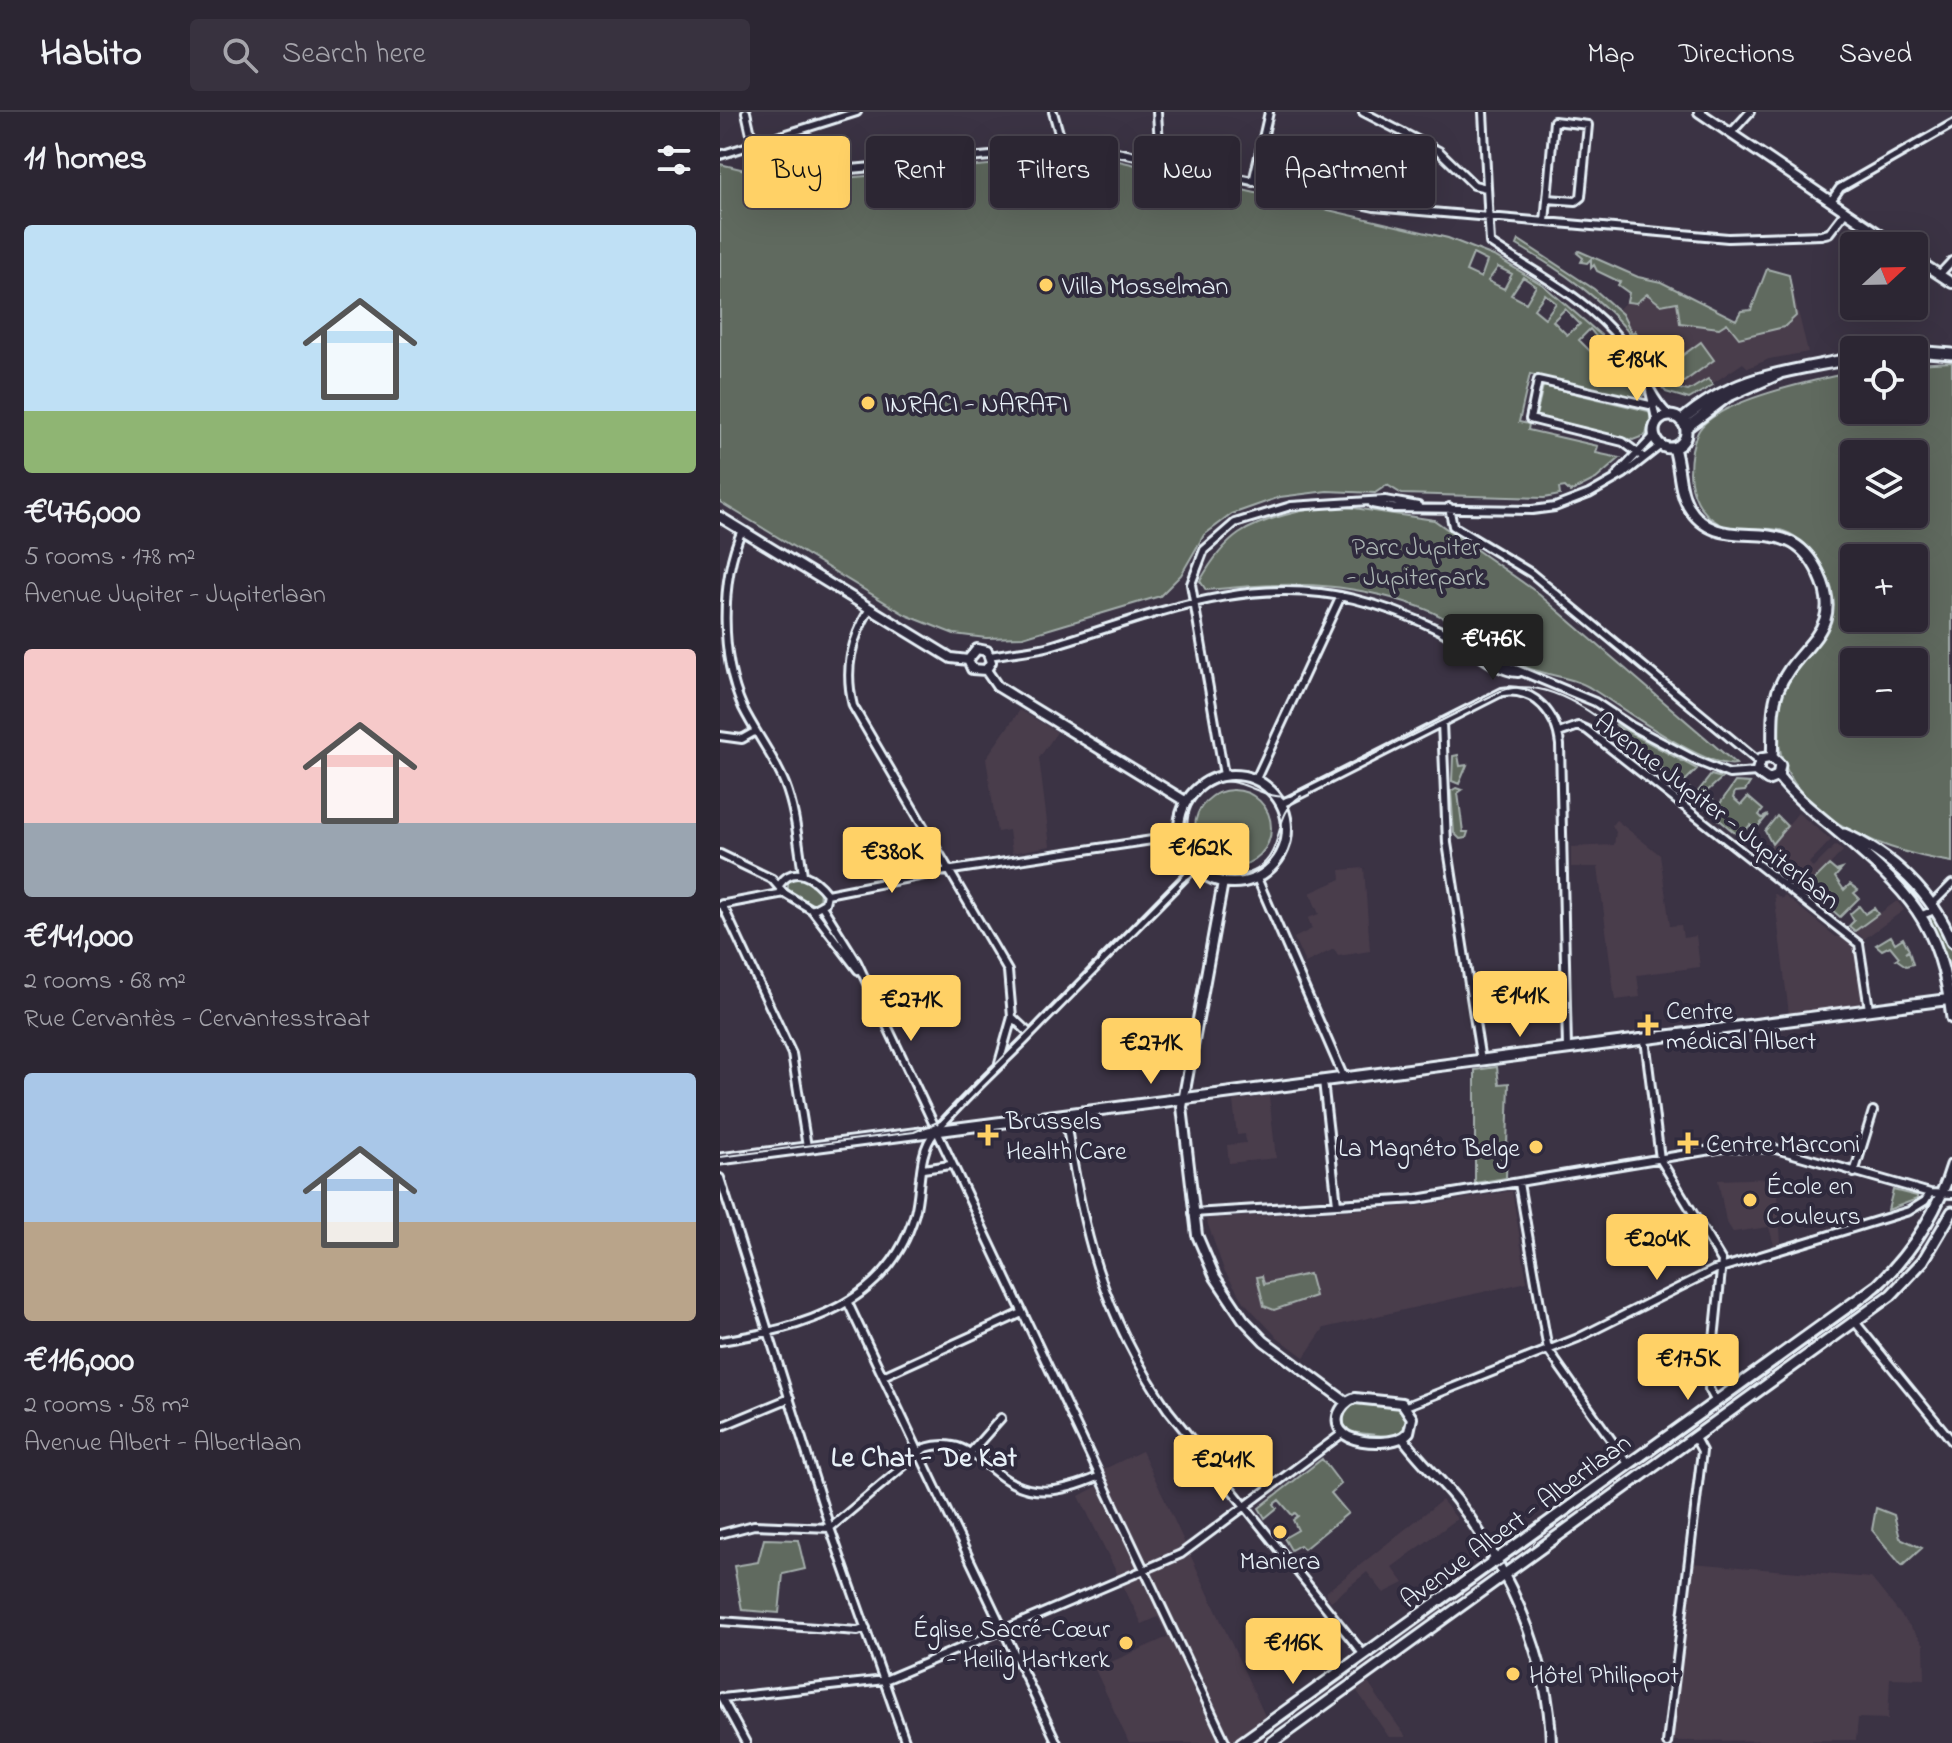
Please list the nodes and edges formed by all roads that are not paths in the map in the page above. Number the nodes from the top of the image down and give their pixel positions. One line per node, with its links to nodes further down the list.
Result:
1 (746, 112): 12 (street)
2 (857, 112): 13 (street)
3 (1053, 112): 14 (street)
4 (1157, 112): 15 (street)
5 (1269, 112): 21 (street)
6 (1363, 112): 22 (street)
7 (1483, 112): 22 (street)
8 (1699, 112): 11 (street)
9 (1750, 112): 11 (street)
10 (1952, 124): 24 (street)
11 (1731, 133): 24 (street)
12 (750, 136)
13 (781, 136)
14 (1060, 136)
15 (1158, 136)
16 (744, 148): 17 (street)
17 (720, 155)
18 (990, 156): 19 (street)
19 (850, 169)
20 (1240, 179): 21 (street)
21 (1253, 182): 26 (street)
22 (1486, 188): 26 (street)
23 (1547, 199): 23 (street); 27 (street)
24 (1831, 201): 25 (street)
25 (1846, 211): 27 (street); 28 (street)
26 (1488, 217): 27 (street); 36 (street)
27 (1545, 222)
28 (1877, 232)
29 (1952, 261): 31 (street)
30 (1928, 268): 31 (street)
31 (1939, 275): 32 (street)
32 (1952, 283)
33 (1928, 353): 34 (main road)
34 (1952, 354)
35 (1840, 361): 40 (main road)
36 (1647, 380): 37 (street); 38 (street)
37 (1654, 406): 39 (street); 44 (street)
38 (1670, 416): 39 (main road); 40 (main road)
39 (1657, 424): 41 (main road)
40 (1683, 424): 43 (main road)
41 (1655, 435): 42 (main road); 44 (street)
42 (1661, 445): 43 (main road); 44 (street)
43 (1674, 448): 59 (main road)
44 (1640, 454): 45 (street)
45 (1449, 507): 49 (street); 60 (street)
46 (720, 517): 47 (street)
47 (742, 530): 50 (street); 51 (street)
48 (1341, 596): 49 (street); 60 (street); 63 (street)
49 (1195, 601): 52 (street); 61 (street)
50 (870, 608): 53 (street); 70 (street)
51 (722, 633): 56 (street)
52 (990, 656): 53 (street); 54 (street)
53 (968, 660): 54 (street)
54 (986, 670): 64 (street)
55 (1442, 722): 57 (street, Avenue Jupiter - Jupiterlaan); 65 (street); 92 (street)
56 (756, 731): 58 (street); 71 (street)
57 (1559, 733): 86 (street, Avenue Jupiter - Jupiterlaan); 91 (street)
58 (720, 736)
59 (1772, 757): 60 (main road); 62 (main road)
60 (1758, 767): 62 (main road)
61 (1224, 775): 63 (street); 64 (street)
62 (1778, 776): 66 (main road)
63 (1256, 779): 65 (street)
64 (1185, 801): 67 (street)
65 (1281, 804): 72 (street)
66 (1838, 831): 79 (main road); 82 (main road)
67 (1179, 836): 69 (street); 70 (street)
68 (720, 854): 74 (street)
69 (1194, 868): 73 (street); 89 (street)
70 (950, 871): 77 (street); 87 (street)
71 (803, 874): 74 (street); 77 (street)
72 (1257, 878): 73 (street); 94 (street)
73 (1223, 882): 96 (street)
74 (780, 884): 76 (street)
75 (1952, 884): 79 (street)
76 (784, 893): 78 (street); 81 (street)
77 (827, 894): 80 (street)
78 (721, 904): 100 (street)
79 (1932, 904): 82 (street); 83 (main road)
80 (822, 906): 81 (street); 84 (street)
81 (812, 910): 84 (street)
82 (1922, 915): 85 (main road)
83 (1952, 942)
84 (858, 970): 99 (street)
85 (1951, 1000): 86 (main road); 88 (main road)
86 (1869, 1009): 90 (main road)
87 (1012, 1017): 89 (street); 93 (street)
88 (1952, 1018)
89 (1030, 1034): 93 (street)
90 (1645, 1039): 91 (main road); 102 (street)
91 (1567, 1049): 92 (main road)
92 (1481, 1061): 94 (main road)
93 (995, 1070): 99 (street)
94 (1344, 1078): 95 (main road)
95 (1323, 1081): 96 (main road); 111 (street)
96 (1183, 1098): 98 (main road); 113 (street)
97 (1873, 1111): 106 (street)
98 (1065, 1114): 99 (main road); 136 (street)
99 (936, 1130): 100 (main road); 103 (street); 105 (street)
100 (807, 1147): 101 (main road)
101 (720, 1159)
102 (1660, 1159): 106 (street); 108 (street); 114 (street)
103 (950, 1165): 105 (street); 116 (street)
104 (1952, 1165): 110 (main road, Avenue Albert - Albertlaan)
105 (923, 1169): 115 (street)
106 (1854, 1173): 109 (street)
107 (720, 1178): 118 (street)
108 (1519, 1183): 111 (street); 120 (street)
109 (1930, 1193): 110 (street); 114 (street)
110 (1947, 1194): 124 (main road, Avenue Albert - Albertlaan)
111 (1337, 1204): 113 (street)
112 (1952, 1212): 117 (main road, Avenue Albert - Albertlaan)
113 (1193, 1213): 123 (street)
114 (1723, 1266): 120 (street); 124 (street)
115 (848, 1303): 118 (street); 121 (street)
116 (1022, 1313): 121 (street); 135 (street)
117 (1855, 1322): 130 (main road, Avenue Albert - Albertlaan); 131 (street)
118 (769, 1333): 119 (street); 122 (street)
119 (720, 1341)
120 (1548, 1350): 125 (street); 134 (street)
121 (883, 1376): 133 (street)
122 (790, 1398): 127 (street); 137 (street)
123 (1346, 1402): 125 (street); 128 (street)
124 (1716, 1402): 134 (main road, Avenue Albert - Albertlaan)
125 (1406, 1406): 129 (street)
126 (1001, 1418): 132 (street)
127 (720, 1427)
128 (1343, 1433): 129 (street); 136 (street)
129 (1403, 1438): 139 (street)
130 (1695, 1438): 141 (main road, Avenue Albert - Albertlaan); 155 (street)
131 (1952, 1441)
132 (971, 1452): 133 (street); 135 (street)
133 (919, 1453): 137 (street); 143 (street)
134 (1629, 1465): 139 (main road, Avenue Albert - Albertlaan)
135 (1100, 1476): 140 (street)
136 (1246, 1507): 140 (street); 145 (street)
137 (830, 1528): 138 (street); 144 (street)
138 (720, 1534)
139 (1496, 1560): 141 (street); 145 (main road, Avenue Albert - Albertlaan)
140 (1145, 1569): 143 (street); 151 (street)
141 (1504, 1576): 153 (main road, Avenue Albert - Albertlaan); 154 (street)
142 (720, 1621): 144 (street)
143 (1002, 1627): 146 (street); 150 (street)
144 (866, 1628): 146 (street)
145 (1364, 1655): 152 (main road, Avenue Albert - Albertlaan)
146 (885, 1680): 147 (street); 149 (street)
147 (721, 1697): 148 (street)
148 (746, 1743)
149 (906, 1743)
150 (1057, 1743)
151 (1226, 1743)
152 (1241, 1743)
153 (1271, 1743)
154 (1551, 1743)
155 (1667, 1743)

